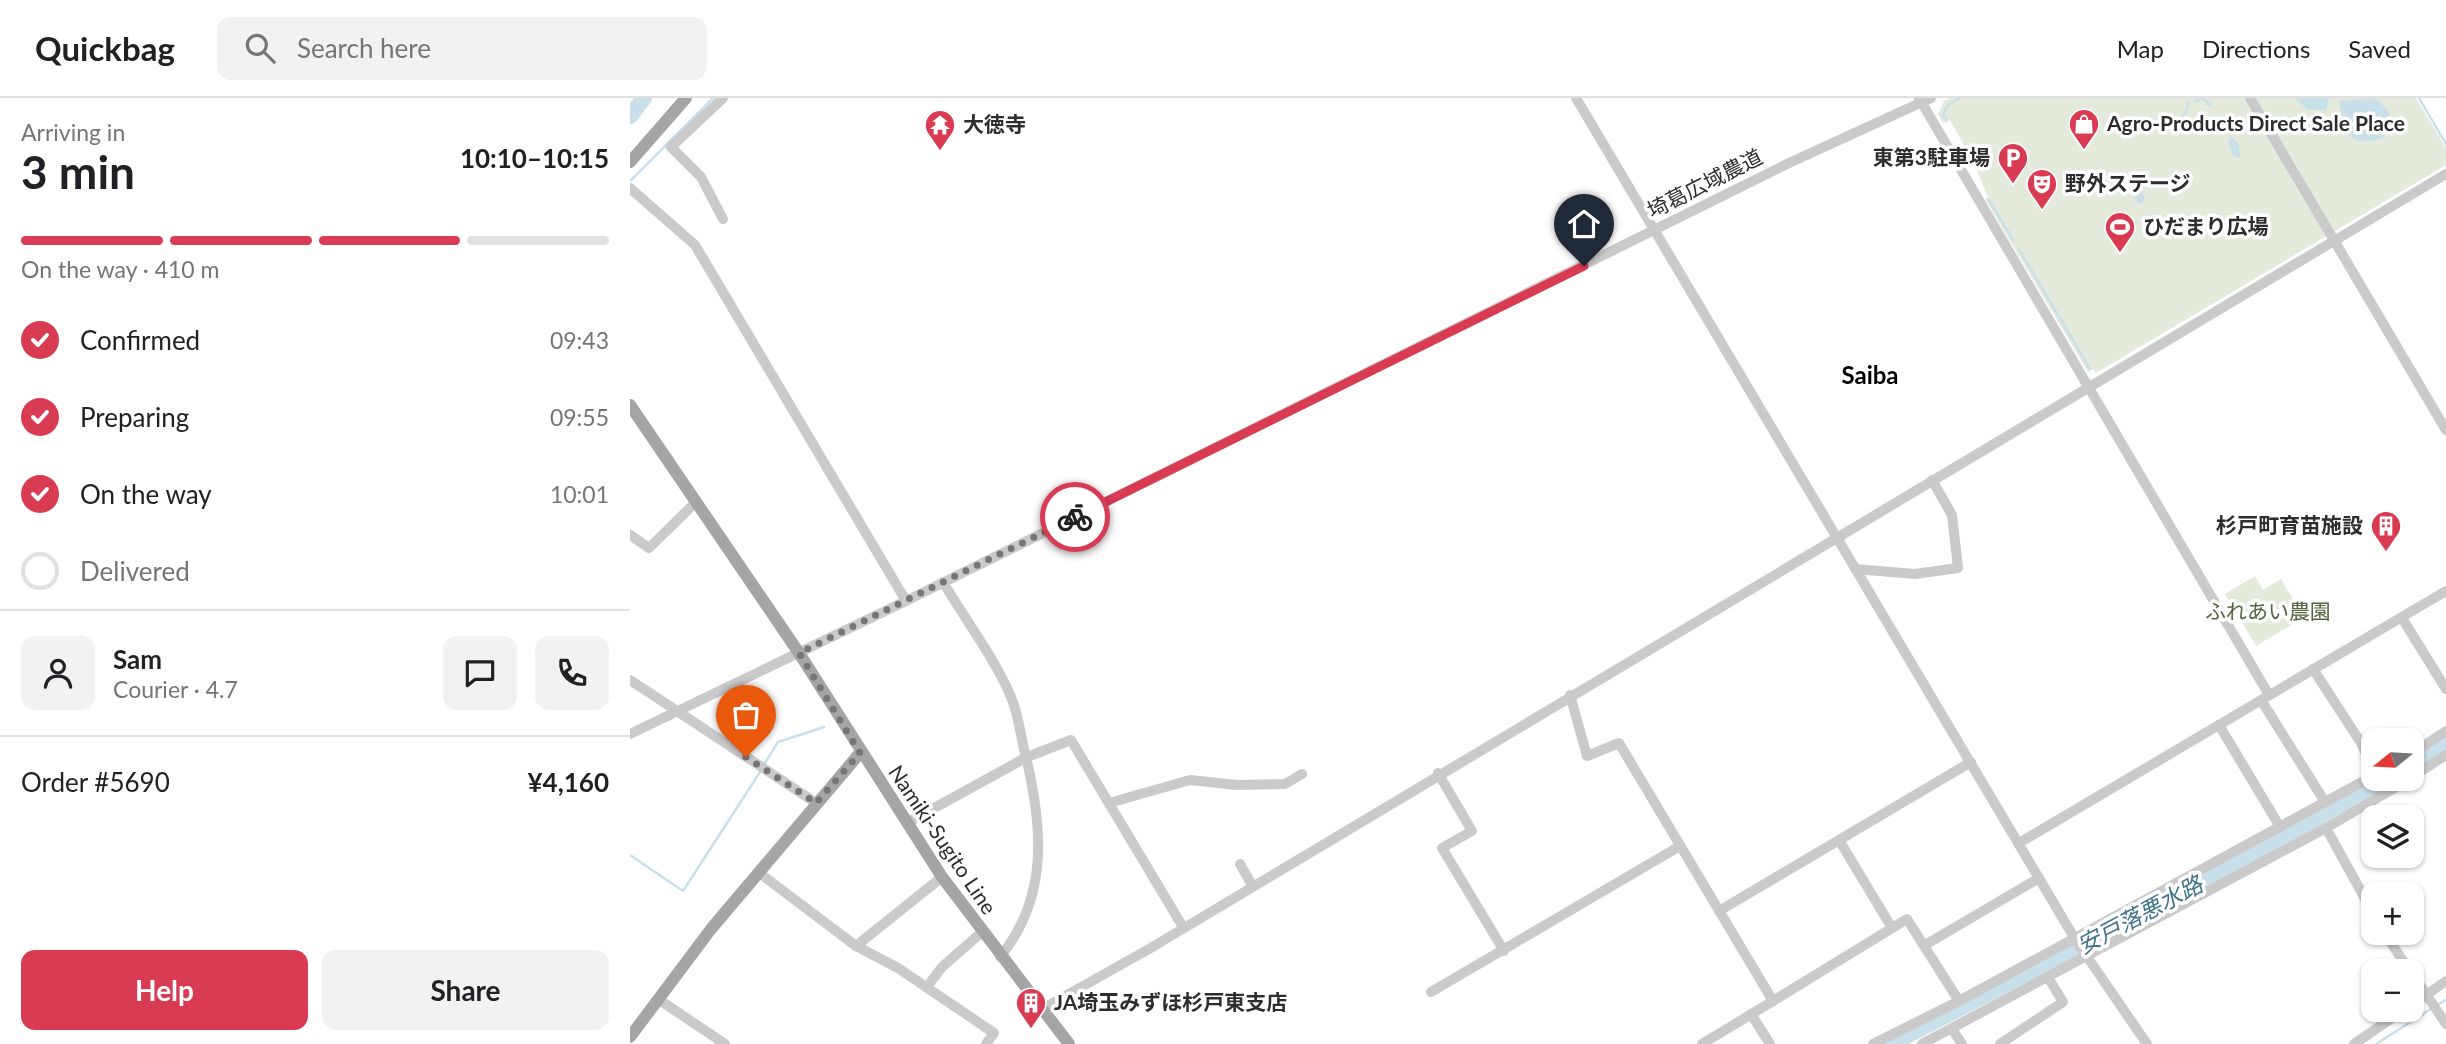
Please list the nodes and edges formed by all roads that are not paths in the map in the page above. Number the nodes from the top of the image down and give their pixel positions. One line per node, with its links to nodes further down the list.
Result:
1 (686, 98): 6 (main road)
2 (723, 98): 9 (street)
3 (1576, 98): 10 (street)
4 (2250, 98): 11 (street)
5 (1924, 100): 10 (street, 埼葛広域農道); 12 (street)
6 (630, 162)
7 (2446, 174): 11 (street)
8 (631, 191): 22 (street)
9 (723, 219)
10 (1655, 231): 18 (street); 20 (street, 埼葛広域農道)
11 (2334, 240): 12 (street); 14 (street)
12 (2088, 387): 15 (street); 29 (street)
13 (630, 405): 16 (main road, Namiki-Sugito Line)
14 (2446, 430)
15 (1932, 480): 18 (street); 19 (street)
16 (695, 503): 17 (street); 24 (main road, Namiki-Sugito Line)
17 (630, 535)
18 (1836, 537): 19 (street); 28 (street)
19 (1855, 569): 39 (street)
20 (943, 582): 22 (street, 埼葛広域農道); 38 (street)
21 (2446, 591): 23 (street)
22 (906, 601): 24 (street, 埼葛広域農道)
23 (2402, 618): 25 (street); 27 (street)
24 (799, 653): 30 (street, 埼葛広域農道); 36 (main road, Namiki-Sugito Line)
25 (2313, 669): 29 (street); 34 (street)
26 (630, 680): 30 (street)
27 (2446, 689)
28 (1570, 695): 42 (street); 53 (street)
29 (2265, 698): 31 (street); 45 (street)
30 (677, 711): 33 (street, 埼葛広域農道); 46 (street)
31 (2219, 725): 49 (street); 52 (street)
32 (2446, 731): 35 (street)
33 (630, 734)
34 (2361, 743)
35 (2424, 746)
36 (860, 753): 46 (main road); 48 (main road, Namiki-Sugito Line)
37 (2446, 755): 40 (street)
38 (1027, 757): 47 (street); 48 (street); 69 (street)
39 (1971, 762): 51 (street); 52 (street)
40 (2424, 769)
41 (1302, 774): 47 (street)
42 (1438, 774): 58 (street); 67 (street)
43 (2361, 782): 45 (street)
44 (2389, 791): 50 (street)
45 (2325, 802): 49 (street)
46 (816, 803): 55 (main road)
47 (1109, 803): 61 (street)
48 (906, 823): 56 (main road, Namiki-Sugito Line)
49 (2280, 827): 64 (street)
50 (2326, 828): 59 (street); 68 (street)
51 (1839, 840): 60 (street); 62 (street)
52 (2019, 844): 57 (street)
53 (1680, 846): 60 (street); 67 (street)
54 (1240, 864): 58 (street)
55 (758, 872): 66 (street); 76 (main road)
56 (942, 877): 63 (main road, Namiki-Sugito Line); 66 (street)
57 (2039, 878): 64 (street); 65 (street)
58 (1252, 886): 61 (street)
59 (2361, 891)
60 (1719, 911): 77 (street)
61 (1182, 928): 79 (street)
62 (1892, 928): 65 (street); 77 (street)
63 (982, 932): 69 (main road, Namiki-Sugito Line); 72 (street)
64 (2076, 940): 68 (street); 78 (street)
65 (1924, 944): 78 (street)
66 (856, 946): 72 (street)
67 (1504, 951): 73 (street)
68 (2086, 955): 70 (street); 94 (street)
69 (1000, 957): 79 (main road, Namiki-Sugito Line)
70 (2049, 979): 83 (street); 93 (street)
71 (2446, 981): 75 (street)
72 (927, 987): 86 (street)
73 (1432, 992)
74 (2424, 992): 75 (street)
75 (2426, 995): 82 (street)
76 (658, 999): 84 (main road); 85 (street)
77 (1773, 1001): 80 (street)
78 (1959, 1002): 90 (street)
79 (1042, 1009): 87 (main road, Namiki-Sugito Line)
80 (1751, 1014): 88 (street); 89 (street)
81 (2386, 1022): 95 (street)
82 (2446, 1024)
83 (1952, 1029): 91 (street); 92 (street)
84 (631, 1033)
85 (725, 1044)
86 (986, 1044)
87 (1069, 1044)
88 (1702, 1044)
89 (1770, 1044)
90 (1873, 1044)
91 (1922, 1044)
92 (1962, 1044)
93 (2000, 1044)
94 (2147, 1044)
95 (2354, 1044)

